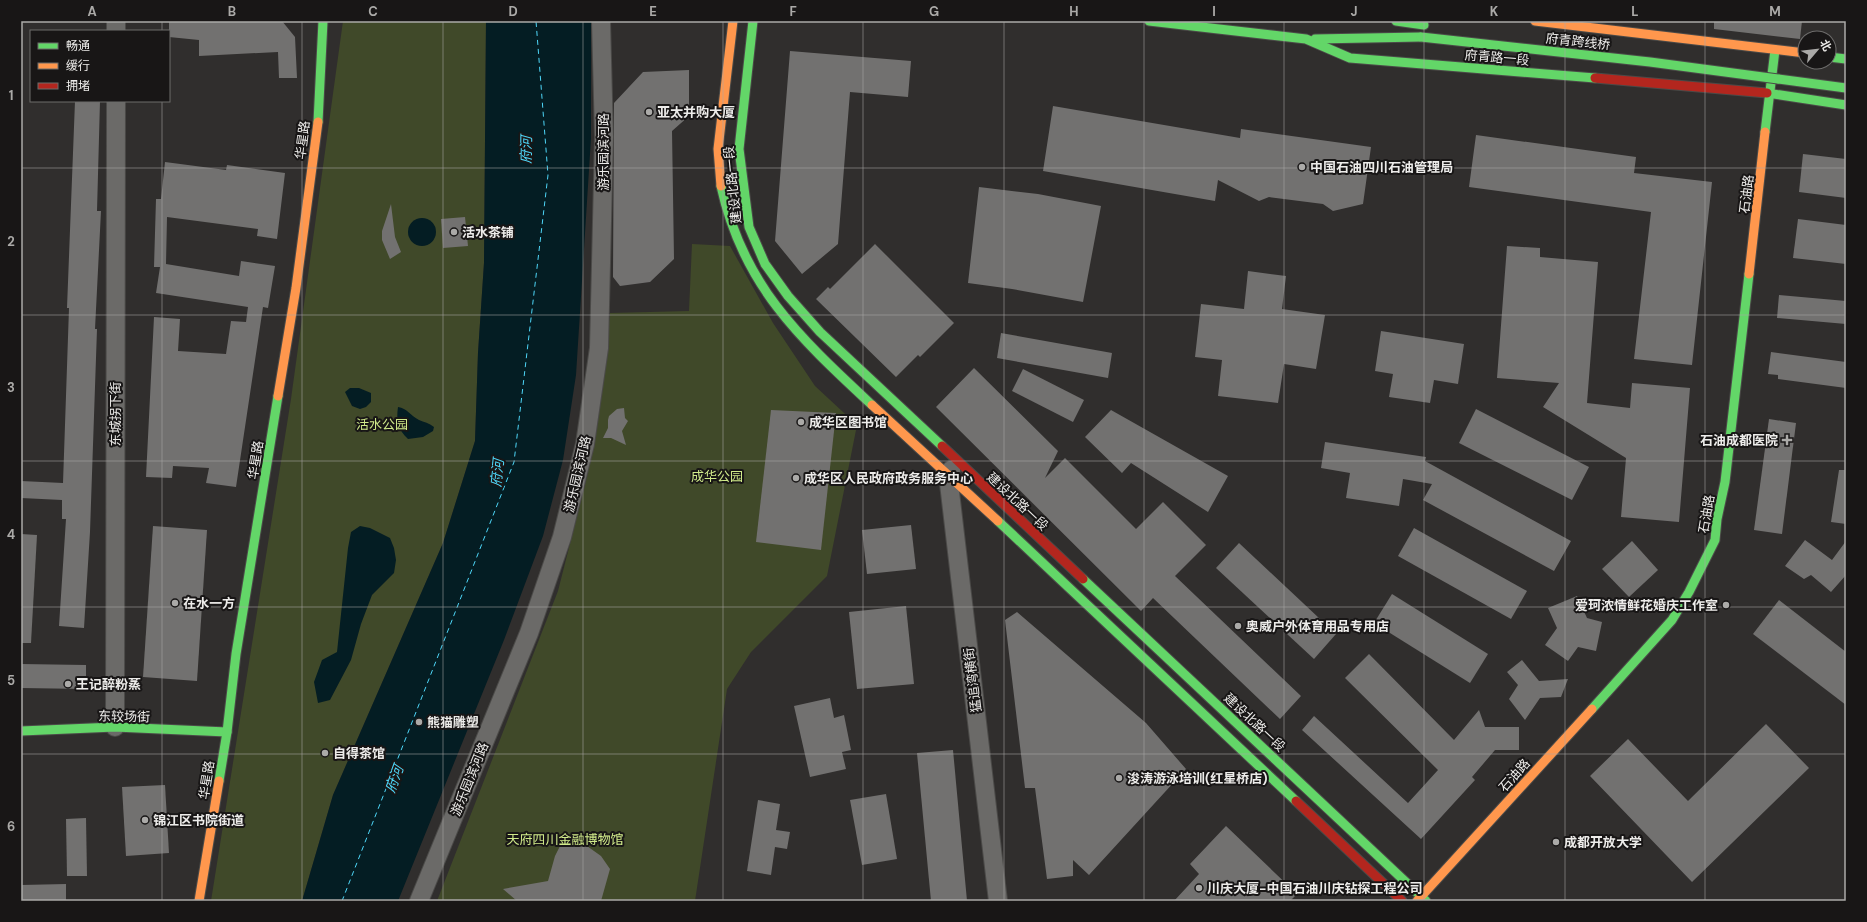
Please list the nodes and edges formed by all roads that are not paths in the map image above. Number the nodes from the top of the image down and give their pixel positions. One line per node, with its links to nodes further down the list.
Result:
1 (323, 21): 23 (main road, 华星路)
2 (601, 21): 26 (street, 游乐园滨河路)
3 (733, 21): 20 (main road, 建设北路一段)
4 (753, 21): 20 (main road, 建设北路一段)
5 (1149, 21): 9 (main road, 府青路一段)
6 (1396, 21): 8 (main road)
7 (1535, 21): 10 (main road)
8 (1428, 26)
9 (1306, 39): 16 (main road, 府青跨线桥, bridge); 17 (main road, 府青路一段)
10 (1775, 50): 12 (main road); 17 (main road, 石油路)
11 (1637, 51): 13 (main road)
12 (1797, 52)
13 (1661, 54)
14 (1763, 66): 15 (main road)
15 (1779, 68)
16 (1846, 88)
17 (1771, 94): 19 (main road, 府青路一段); 24 (main road, 石油路)
18 (116, 102): 21 (street, 东城拐下街)
19 (1846, 105)
20 (953, 468): 24 (main road, 建设北路一段); 27 (street, 猛追湾横街); 28 (main road, 建设北路一段)
21 (114, 728): 22 (main road, 东较场街); 23 (main road, 东较场街)
22 (21, 731)
23 (227, 732): 25 (main road, 华星路)
24 (1421, 899)
25 (199, 901)
26 (419, 901)
27 (998, 901)
28 (1402, 901)

